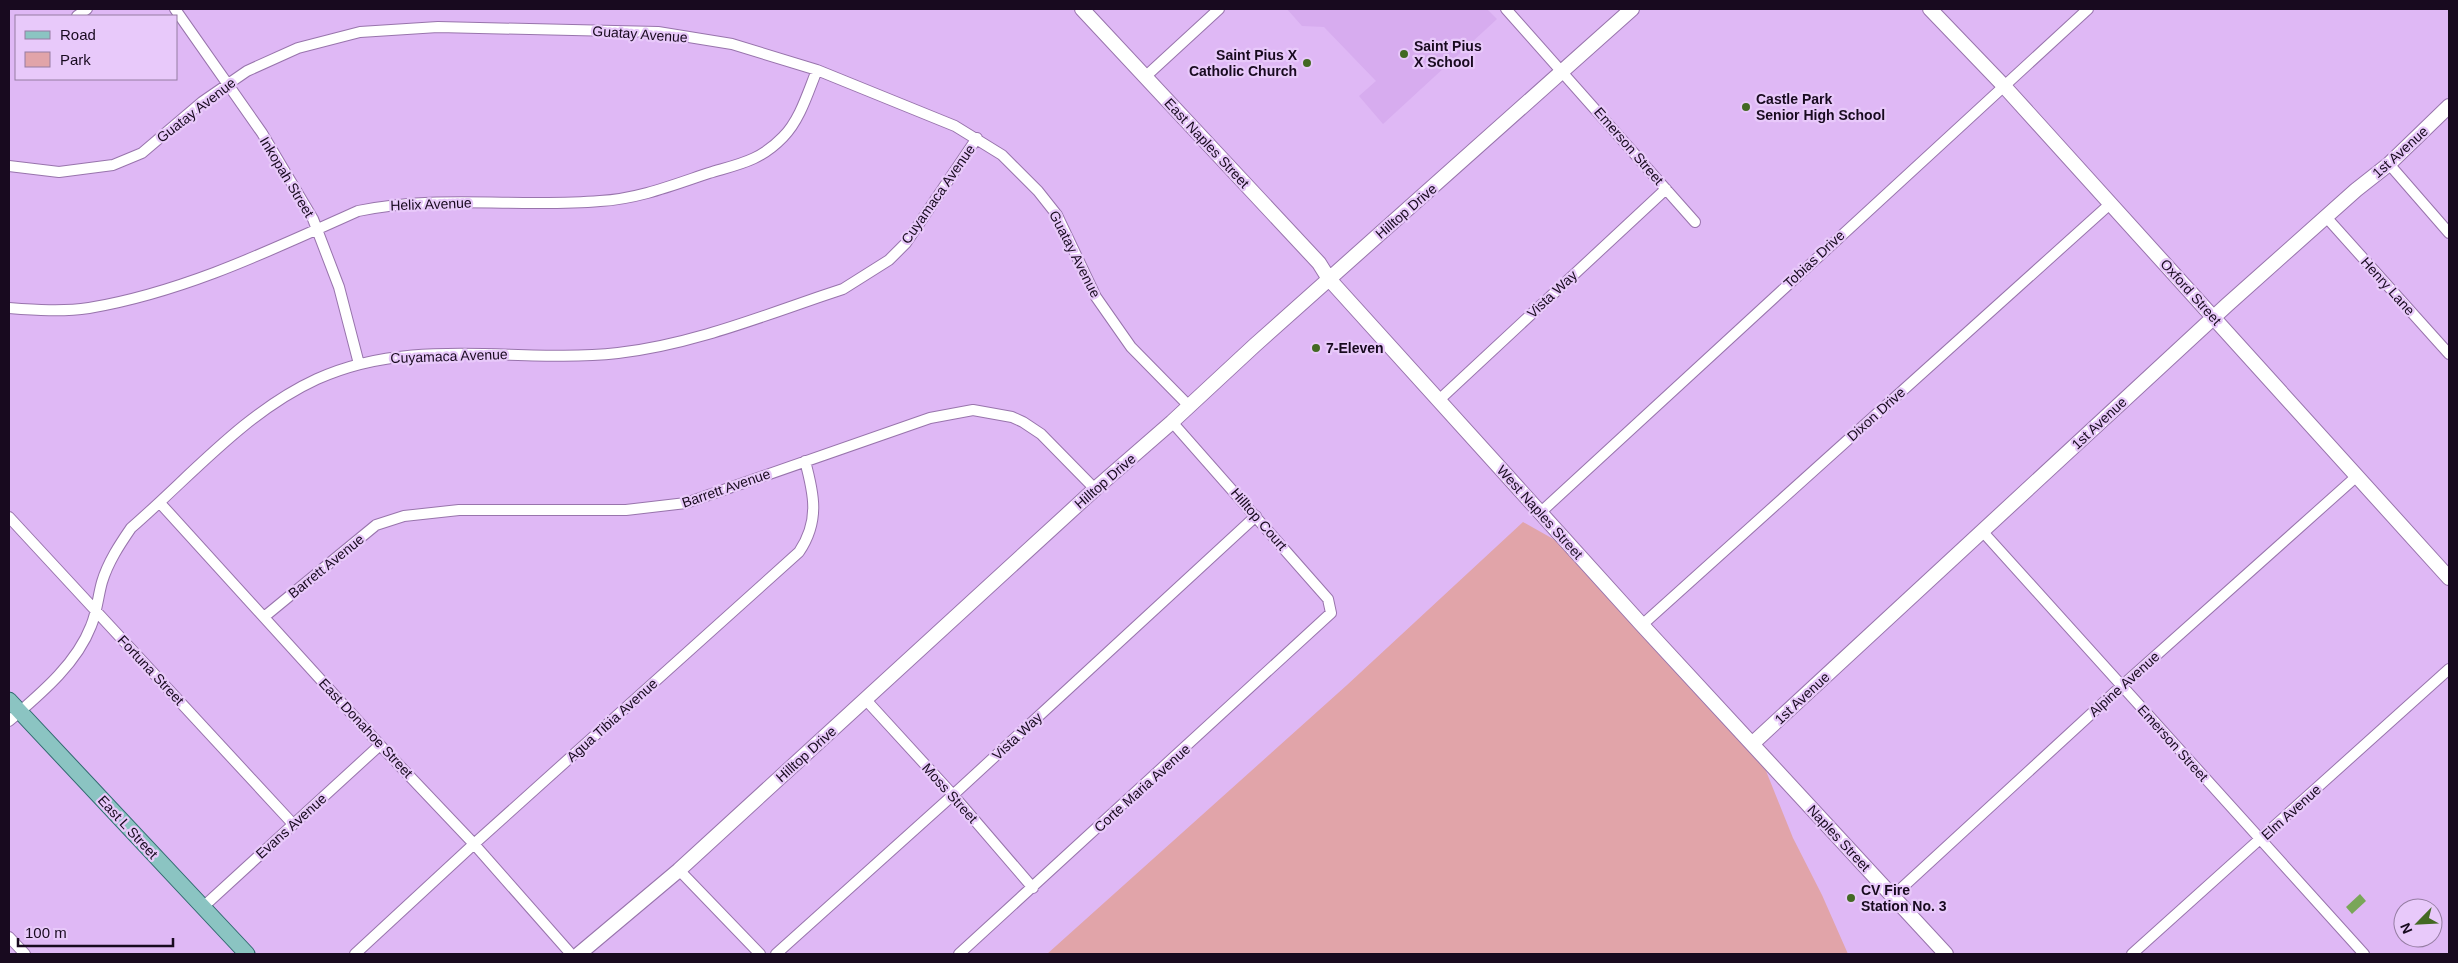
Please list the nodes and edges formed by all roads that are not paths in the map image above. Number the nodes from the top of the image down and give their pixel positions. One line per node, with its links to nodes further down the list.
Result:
1 (175, 9): 11 (street, Inkopah Street)
2 (1082, 9): 10 (street, East Naples Street)
3 (1219, 9): 10 (street)
4 (1506, 9): 9 (street, Emerson Street)
5 (1632, 9): 9 (street, Hilltop Drive)
6 (1930, 9): 12 (street, Oxford Street)
7 (2088, 9): 12 (street, Tobias Drive)
8 (818, 70): 11 (street, Guatay Avenue); 14 (street, Guatay Avenue); 21 (street, Helix Avenue)
9 (1563, 71): 17 (street, Emerson Street); 23 (street, Hilltop Drive)
10 (1145, 76): 23 (street, East Naples Street)
11 (226, 84): 16 (street, Guatay Avenue); 21 (street, Inkopah Street)
12 (2003, 85): 18 (street, Oxford Street); 35 (street, Tobias Drive)
13 (2449, 106): 15 (street, 1st Avenue)
14 (977, 138): 27 (street, Cuyamaca Avenue); 29 (street, Guatay Avenue)
15 (2389, 164): 19 (street, 1st Avenue); 22 (street)
16 (9, 166)
17 (1666, 189): 20 (street, Emerson Street); 28 (street, Vista Way)
18 (2110, 204): 25 (street, Oxford Street); 43 (street, Dixon Drive)
19 (2327, 218): 25 (street, 1st Avenue); 26 (street, Henry Lane)
20 (1695, 222)
21 (317, 229): 24 (street, Helix Avenue); 27 (street, Inkopah Street)
22 (2449, 233)
23 (1329, 279): 28 (street, West Naples Street); 29 (street, Hilltop Drive)
24 (9, 308)
25 (2214, 318): 32 (street, Oxford Street); 38 (street, 1st Avenue)
26 (2449, 354)
27 (359, 364): 34 (street, Cuyamaca Avenue)
28 (1438, 400): 35 (street, West Naples Street)
29 (1188, 406): 30 (street, Hilltop Drive)
30 (1172, 422): 33 (street, Hilltop Drive); 36 (street, Hilltop Court)
31 (805, 461): 33 (street, Barrett Avenue); 41 (street, Barrett Avenue); 54 (street, Agua Tibia Avenue)
32 (2357, 476): 39 (street, Oxford Street); 45 (street, Alpine Avenue)
33 (1095, 489): 47 (street, Hilltop Drive)
34 (160, 503): 40 (street, Cuyamaca Avenue); 41 (street, East Donahoe Street)
35 (1541, 512): 43 (street, West Naples Street)
36 (1256, 516): 42 (street, Hilltop Court); 51 (street, Vista Way)
37 (9, 517): 40 (street, Fortuna Street)
38 (1983, 532): 45 (street, Emerson Street); 49 (street, 1st Avenue)
39 (2449, 578)
40 (96, 610): 48 (street, Cuyamaca Avenue); 52 (street, Fortuna Street)
41 (264, 617): 50 (street, East Donahoe Street)
42 (1325, 621): 56 (street, Corte Maria Avenue)
43 (1642, 625): 49 (street, West Naples Street)
44 (2449, 669): 53 (street, Elm Avenue)
45 (2122, 686): 53 (street, Emerson Street); 57 (street, Alpine Avenue)
46 (9, 700): 48 (main road, East L Street)
47 (866, 700): 51 (street, Moss Street); 55 (street, Hilltop Drive)
48 (14, 716): 58 (main road, East L Street)
49 (1752, 744): 57 (street, Naples Street)
50 (380, 746): 52 (street, Evans Avenue); 54 (street, East Donahoe Street)
51 (953, 795): 56 (street, Moss Street); 66 (street, Vista Way)
52 (293, 824): 58 (street, Evans Avenue)
53 (2260, 840): 69 (street, Elm Avenue); 70 (street, Emerson Street)
54 (474, 844): 62 (street, Agua Tibia Avenue); 63 (street, East Donahoe Street)
55 (679, 870): 64 (street, Hilltop Drive); 65 (street)
56 (1033, 888): 67 (street, Corte Maria Avenue)
57 (1893, 896): 68 (street, Naples Street)
58 (203, 907): 61 (main road, East L Street)
59 (9, 937): 60 (street)
60 (25, 954)
61 (247, 954)
62 (355, 954)
63 (571, 954)
64 (580, 954)
65 (760, 954)
66 (776, 954)
67 (959, 954)
68 (1946, 954)
69 (2132, 954)
70 (2364, 954)

